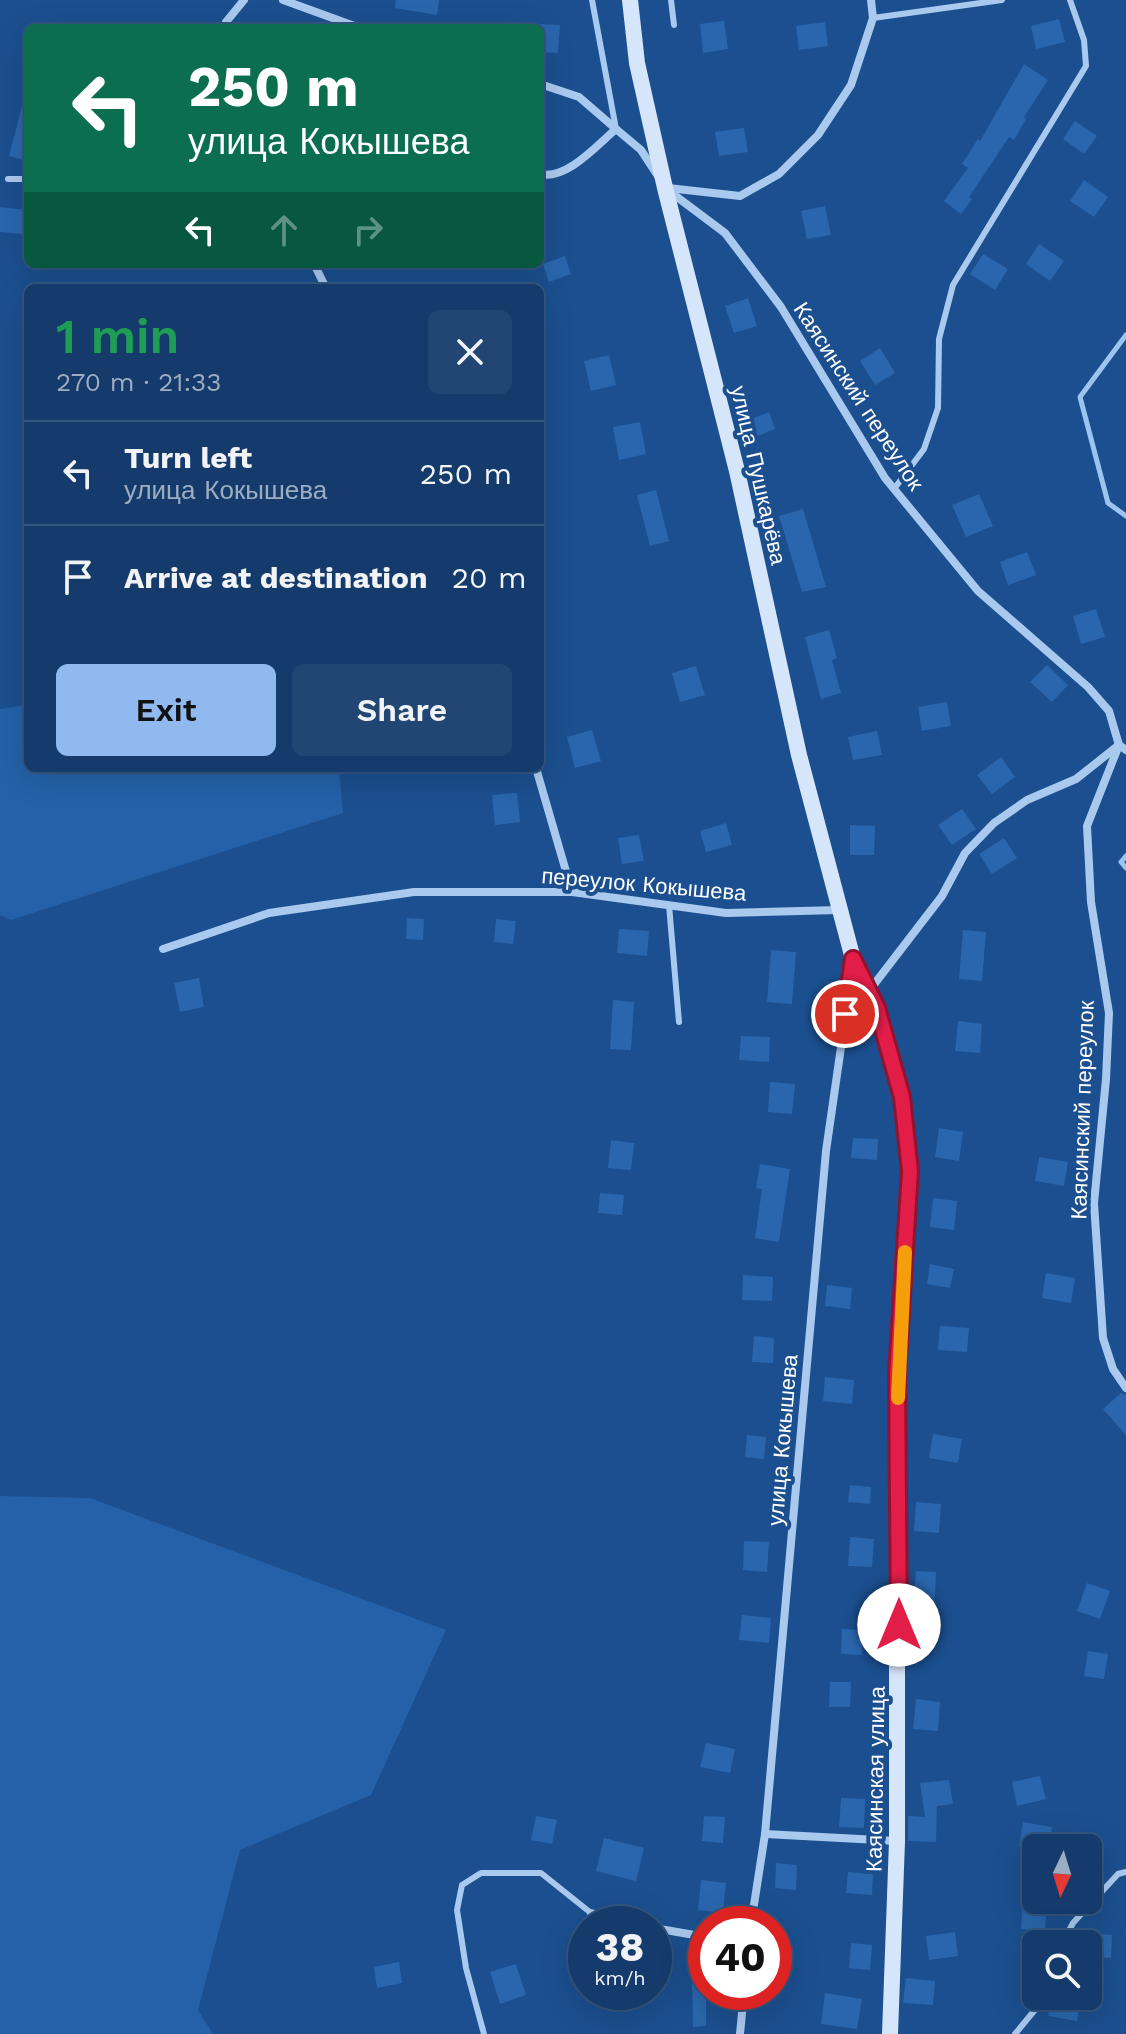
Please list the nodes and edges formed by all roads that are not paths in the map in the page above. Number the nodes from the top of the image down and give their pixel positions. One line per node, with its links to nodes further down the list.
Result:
1 (244, 0): 10 (street)
2 (283, 0): 11 (street)
3 (592, 0): 14 (lane)
4 (630, 0): 18 (street, улица Пушкарёва)
5 (671, 0): 12 (lane)
6 (871, 0): 9 (street)
7 (1002, 0): 9 (lane)
8 (1070, 0): 19 (lane)
9 (873, 18): 18 (street)
10 (226, 24)
11 (349, 24)
12 (674, 25)
13 (544, 85): 14 (street)
14 (616, 129): 15 (street); 18 (street)
15 (544, 175)
16 (8, 179): 17 (lane)
17 (24, 179)
18 (665, 188): 19 (street, Каясинский переулок); 24 (street, улица Пушкарёва)
19 (894, 489): 20 (street, Каясинский переулок)
20 (1122, 748): 27 (street); 29 (street, Каясинский переулок)
21 (537, 772): 22 (street)
22 (572, 892): 23 (street, переулок Кокышева); 25 (street, переулок Кокышева)
23 (669, 905): 24 (street, переулок Кокышева); 28 (lane)
24 (840, 910): 26 (street, улица Пушкарёва)
25 (163, 949)
26 (853, 959): 27 (street, Каясинская улица); 30 (street, улица Кокышева)
27 (869, 991): 31 (street, Каясинская улица)
28 (679, 1022)
29 (1126, 1388)
30 (765, 1834): 31 (street); 34 (street, улица Кокышева)
31 (897, 1841): 40 (street, Каясинская улица)
32 (1126, 1872): 35 (lane)
33 (582, 1906): 38 (lane)
34 (754, 1906)
35 (1069, 1930)
36 (742, 2010): 39 (street)
37 (1035, 2010): 41 (lane)
38 (484, 2034)
39 (740, 2034)
40 (890, 2034)
41 (1015, 2034)

